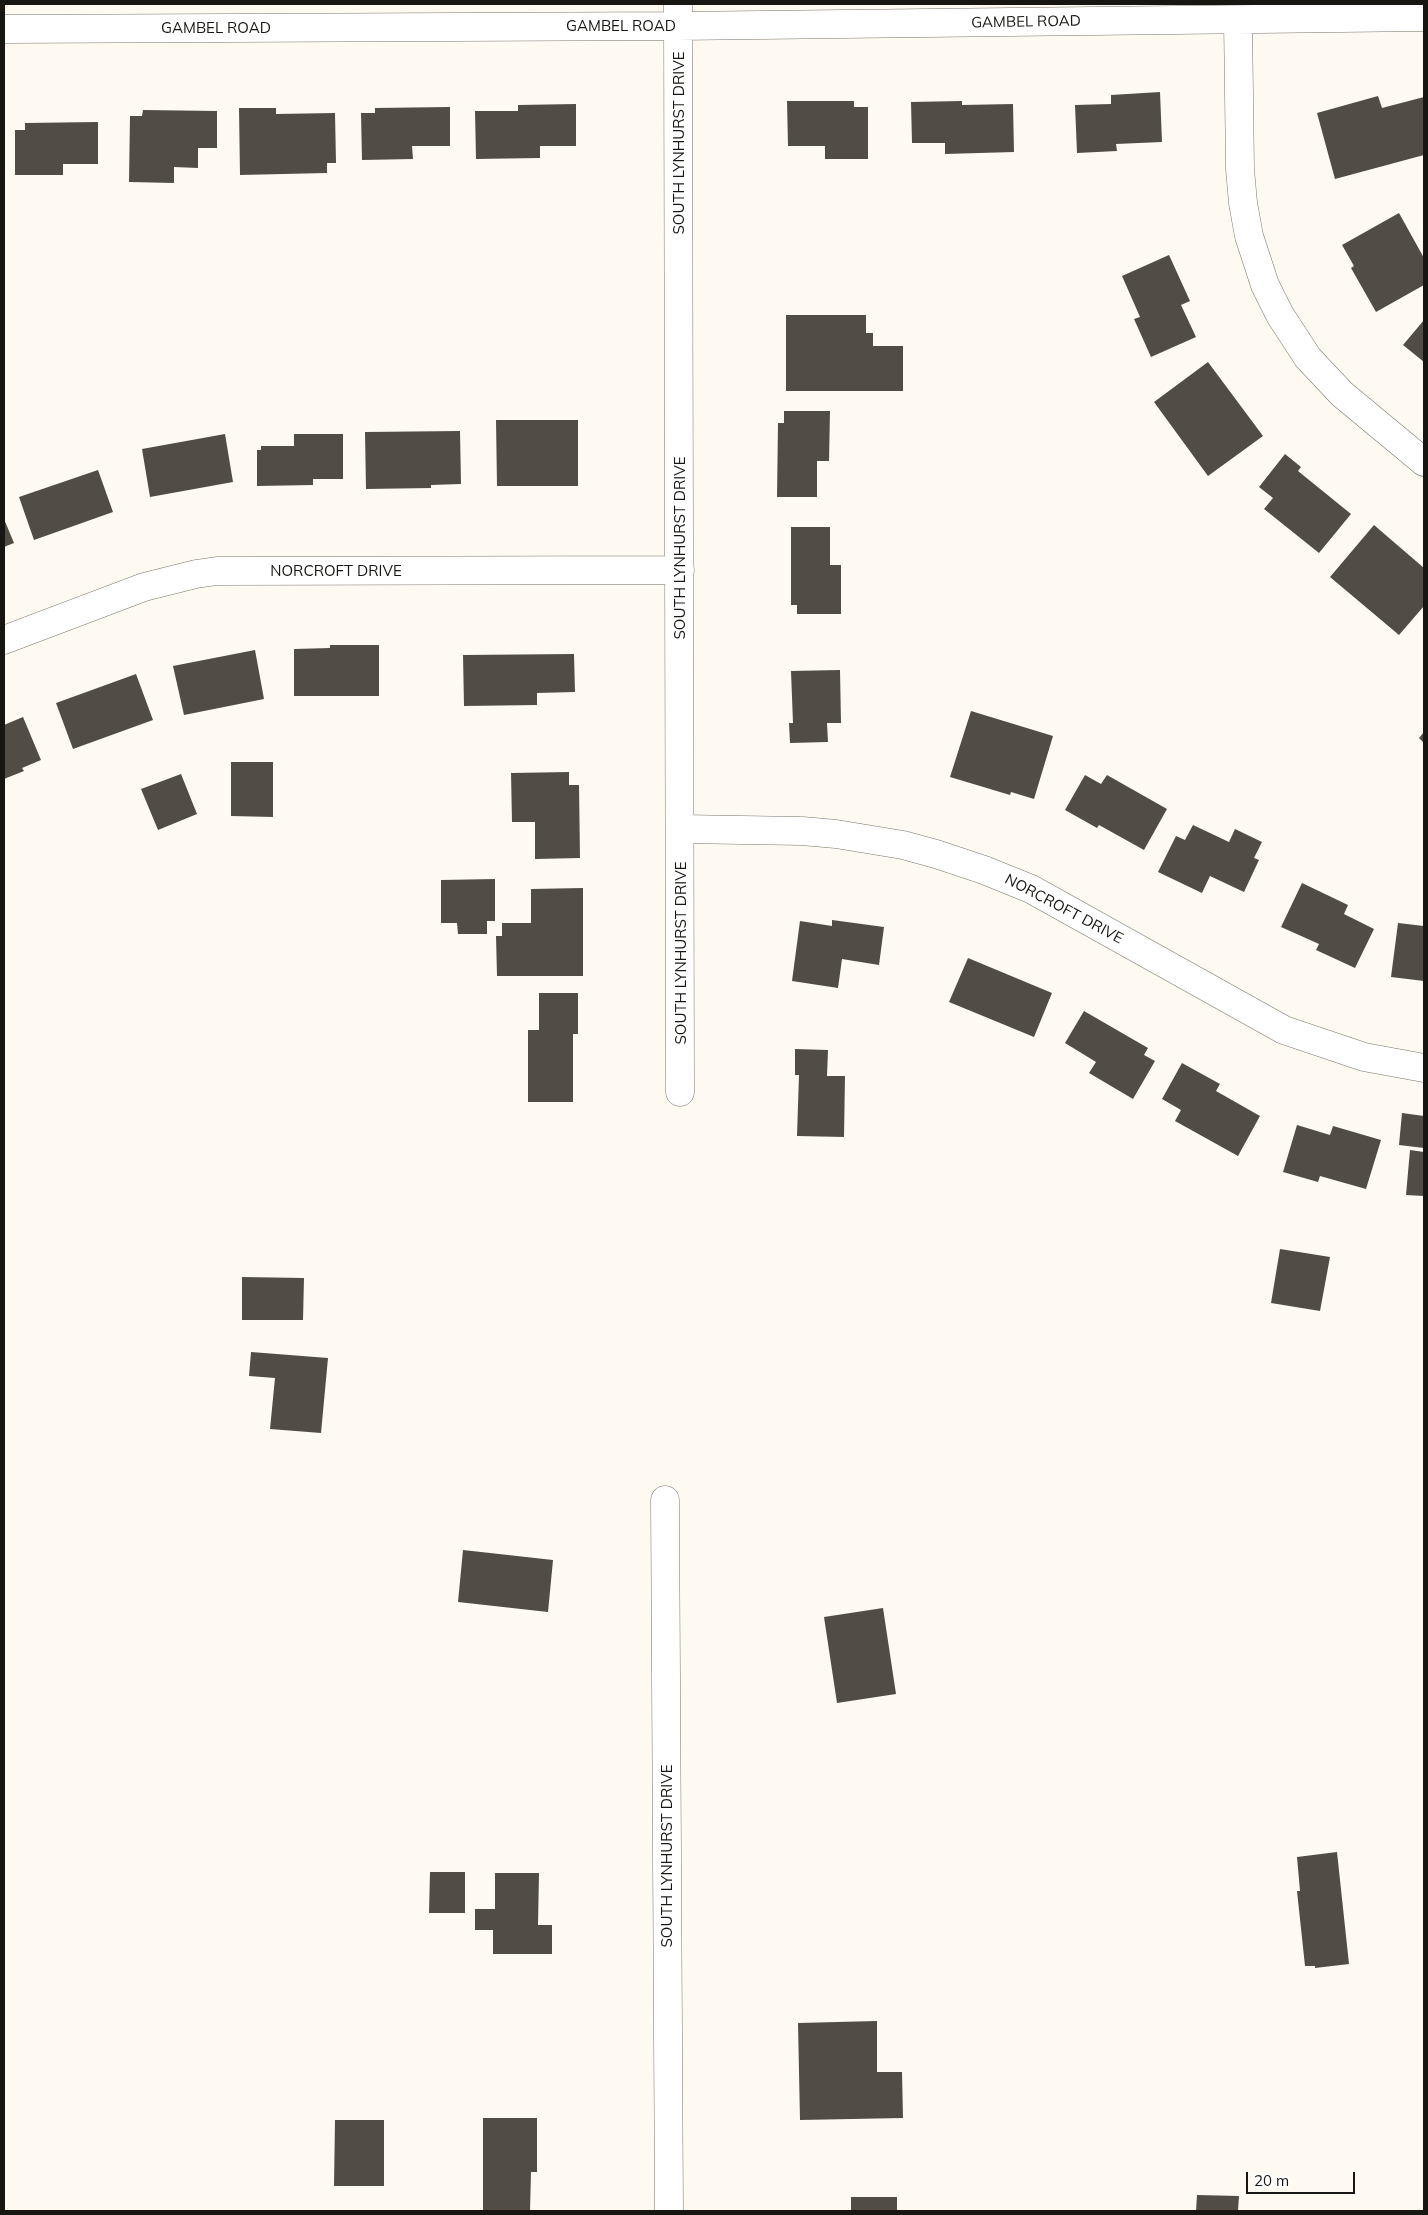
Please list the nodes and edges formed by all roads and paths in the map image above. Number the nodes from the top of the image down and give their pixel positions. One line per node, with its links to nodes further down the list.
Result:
1 (678, 15): 3 (street, GAMBEL ROAD); 4 (street, GAMBEL ROAD); 6 (street, SOUTH LYNHURST DRIVE)
2 (1424, 17): 3 (street, GAMBEL ROAD)
3 (1238, 20): 5 (street)
4 (4, 29)
5 (1424, 462)
6 (680, 570): 7 (street, NORCROFT DRIVE); 8 (street, SOUTH LYNHURST DRIVE)
7 (4, 640)
8 (681, 829): 9 (street, NORCROFT DRIVE); 10 (street, SOUTH LYNHURST DRIVE)
9 (1424, 1068)
10 (680, 1092)
11 (665, 1500): 12 (street, SOUTH LYNHURST DRIVE)
12 (669, 2211)

